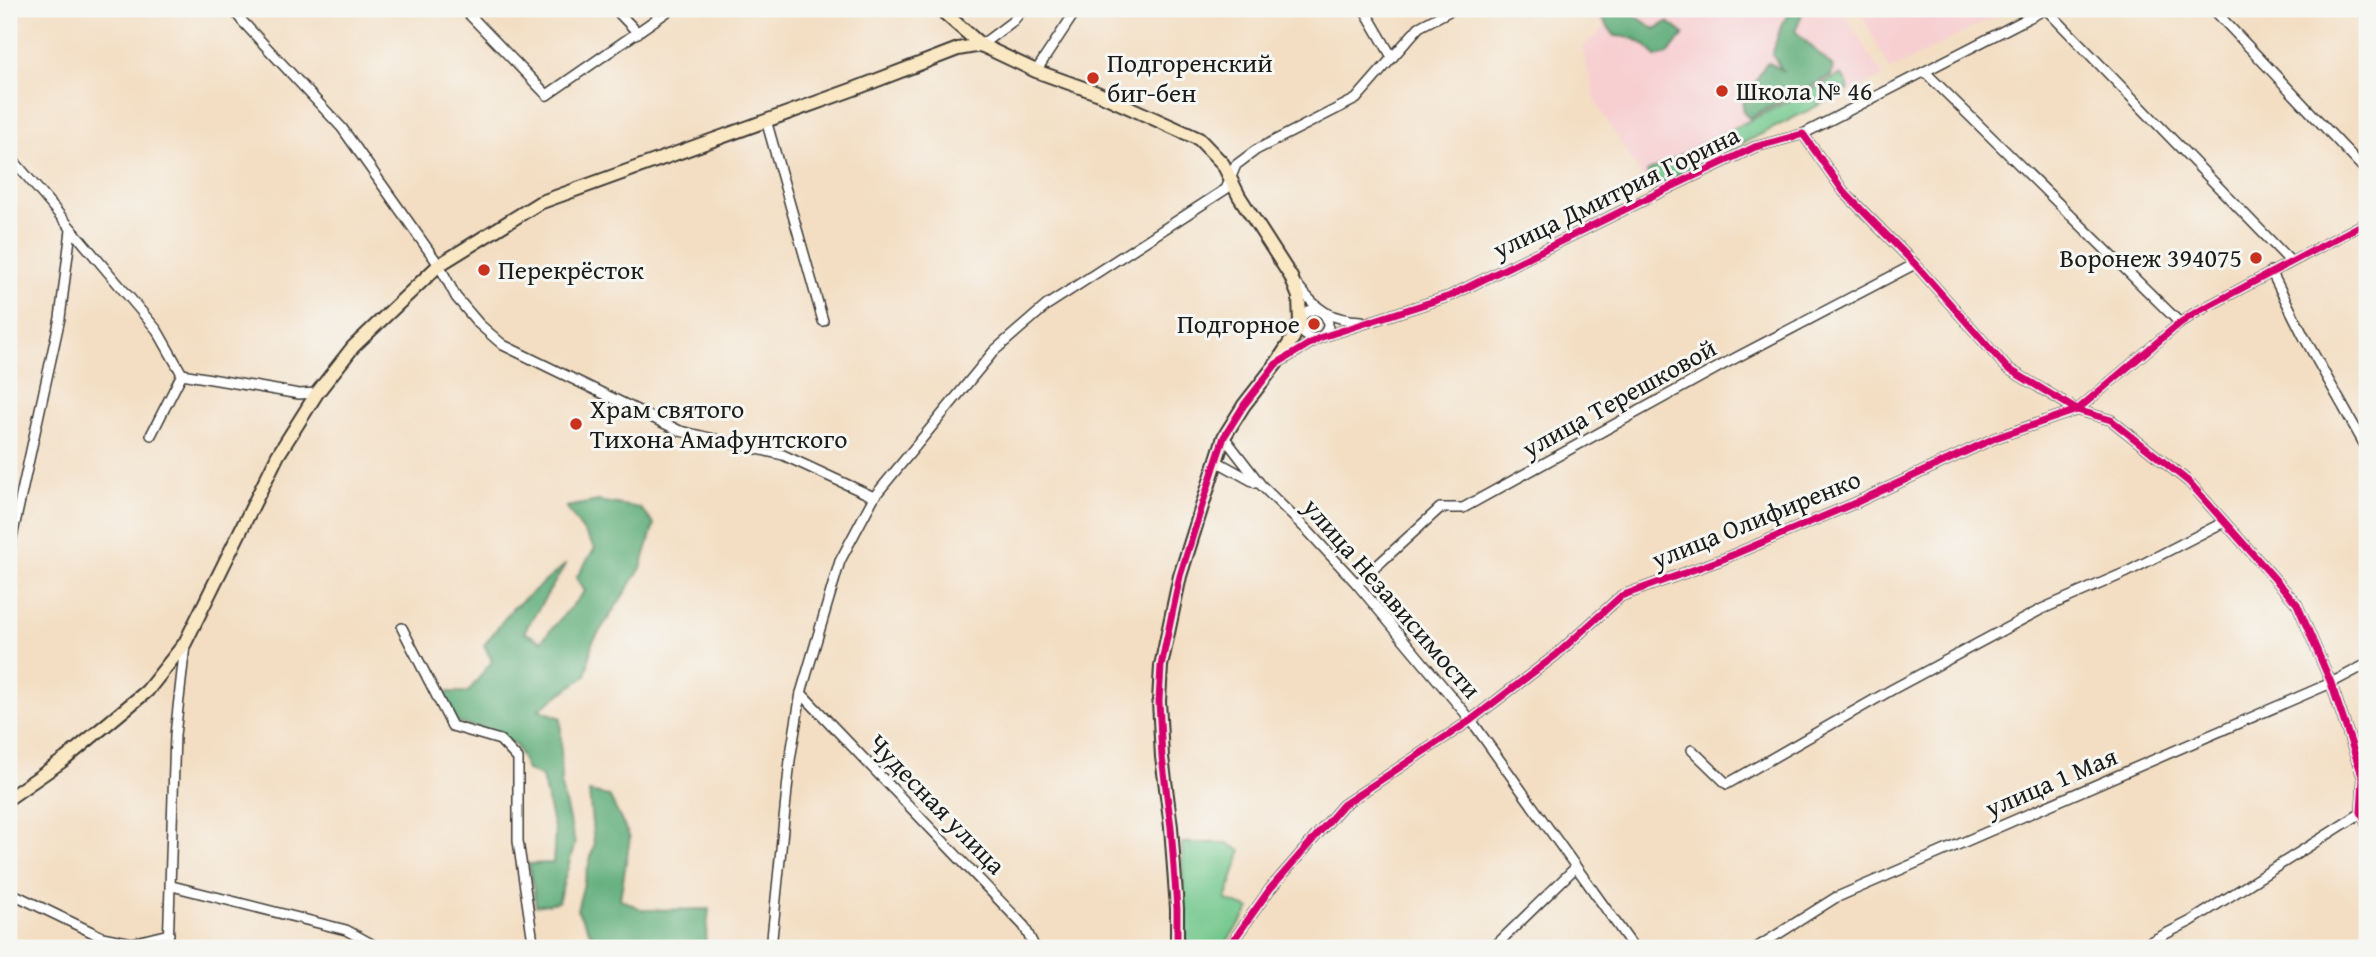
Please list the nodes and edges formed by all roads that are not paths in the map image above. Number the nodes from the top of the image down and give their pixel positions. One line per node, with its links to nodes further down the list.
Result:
1 (233, 9): 26 (street)
2 (464, 9): 12 (street)
3 (615, 9): 12 (street)
4 (671, 9): 12 (street)
5 (940, 9): 13 (street)
6 (1023, 9): 13 (street)
7 (1077, 9): 15 (street)
8 (1364, 9): 14 (street)
9 (1453, 9): 14 (street)
10 (2046, 9): 16 (street, улица Дмитрия Горина); 24 (street)
11 (2213, 9): 20 (street)
12 (638, 33)
13 (981, 45): 15 (street); 17 (street)
14 (1392, 57): 21 (street)
15 (1037, 71): 21 (street)
16 (1925, 72): 18 (street, улица Дмитрия Горина); 33 (street)
17 (766, 120): 26 (street); 30 (street)
18 (1803, 134): 25 (street); 31 (street, улица Дмитрия Горина)
19 (9, 155): 23 (street)
20 (2367, 172)
21 (1230, 178): 28 (street); 44 (street)
22 (2367, 222): 24 (street, улица Олифиренко)
23 (71, 230): 36 (street); 46 (street)
24 (2291, 262): 27 (street, улица Олифиренко)
25 (1915, 264): 38 (street); 47 (street, улица Терешковой)
26 (439, 265): 37 (street); 44 (street)
27 (2271, 271): 33 (street, улица Олифиренко); 41 (street)
28 (1291, 277): 29 (street); 32 (street)
29 (1322, 312): 31 (street); 32 (street); 34 (street)
30 (823, 321)
31 (1371, 321): 34 (street, улица Дмитрия Горина)
32 (1300, 322): 34 (street); 35 (street)
33 (2180, 323): 38 (street, улица Олифиренко)
34 (1319, 338): 35 (street, улица Дмитрия Горина)
35 (1276, 364): 40 (street, улица Дмитрия Горина)
36 (182, 374): 37 (street); 39 (street)
37 (317, 393): 49 (street)
38 (2077, 410): 45 (street); 53 (street, улица Олифиренко)
39 (151, 435)
40 (1224, 437): 42 (street, улица Дмитрия Горина); 43 (street)
41 (2367, 449)
42 (1216, 461): 43 (street); 67 (street, улица Дмитрия Горина)
43 (1261, 485): 47 (street, улица Независимости)
44 (874, 497): 52 (street)
45 (2224, 522): 51 (street); 54 (street)
46 (9, 551)
47 (1357, 584): 53 (street, улица Независимости)
48 (402, 628): 64 (street)
49 (185, 643): 55 (street); 59 (street)
50 (2367, 664): 51 (street, улица 1 Мая)
51 (2331, 683): 56 (street); 71 (street, улица 1 Мая)
52 (801, 693): 65 (street); 66 (street, Чудесная улица)
53 (1471, 720): 58 (street, улица Независимости); 68 (street, улица Олифиренко)
54 (1692, 750)
55 (9, 798)
56 (2364, 811): 57 (street); 72 (street)
57 (2367, 825)
58 (1575, 867): 69 (street); 70 (street, улица Независимости)
59 (172, 886): 61 (street); 63 (street)
60 (9, 892): 61 (street)
61 (169, 934): 62 (street)
62 (168, 948)
63 (379, 948)
64 (534, 948)
65 (771, 948)
66 (1035, 948)
67 (1177, 948)
68 (1228, 948)
69 (1493, 948)
70 (1634, 948)
71 (1756, 948)
72 (2138, 948)

